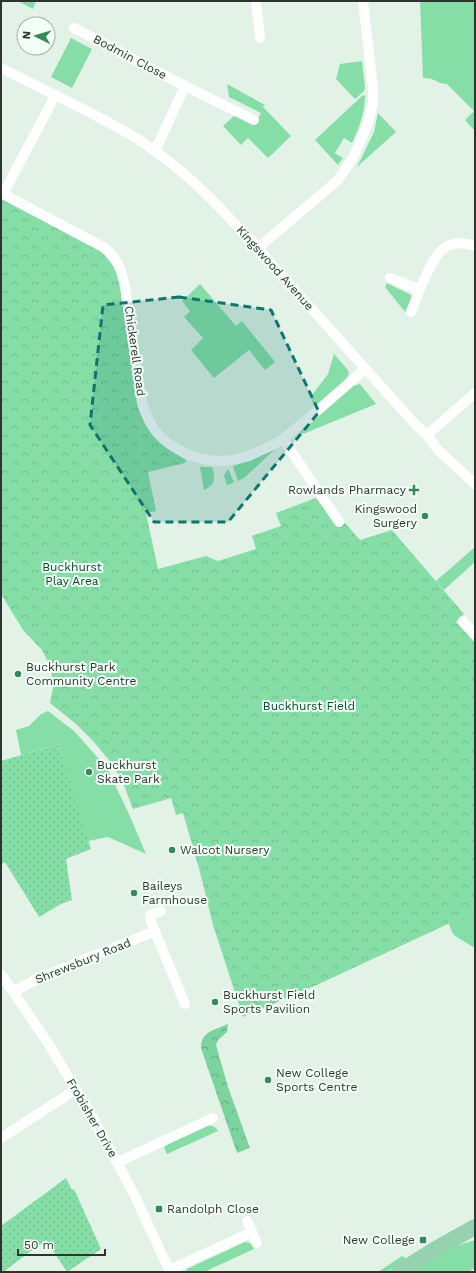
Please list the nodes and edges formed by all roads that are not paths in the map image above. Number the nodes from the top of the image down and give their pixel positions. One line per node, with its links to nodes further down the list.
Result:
1 (256, 1): 4 (street)
2 (363, 1): 12 (street)
3 (74, 28): 6 (street, Bodmin Close)
4 (260, 38)
5 (1, 68): 7 (street, Kingswood Avenue)
6 (185, 86): 8 (street, Bodmin Close); 9 (street)
7 (55, 96): 9 (street, Kingswood Avenue); 10 (street, Chickerell Road)
8 (254, 120)
9 (155, 151): 12 (street, Kingswood Avenue)
10 (2, 193): 19 (street, Chickerell Road)
11 (475, 246): 14 (street)
12 (259, 247): 16 (street, Kingswood Avenue)
13 (390, 278): 14 (street)
14 (420, 290): 15 (street)
15 (411, 312)
16 (365, 369): 18 (street, Kingswood Avenue); 19 (street, Chickerell Road)
17 (475, 393): 18 (street)
18 (427, 435): 20 (street, Kingswood Avenue)
19 (283, 439): 21 (street)
20 (475, 484)
21 (339, 522)
22 (463, 621): 23 (street)
23 (475, 635)
24 (161, 911): 25 (street)
25 (155, 931): 27 (street, Shrewsbury Road); 28 (street)
26 (1, 974): 27 (street, Frobisher Drive)
27 (14, 992): 29 (street, Frobisher Drive)
28 (185, 1004)
29 (75, 1090): 31 (street); 32 (street, Frobisher Drive)
30 (213, 1118): 32 (street)
31 (1, 1138)
32 (118, 1162): 37 (street, Frobisher Drive)
33 (247, 1221): 35 (street)
34 (475, 1227): 38 (main road)
35 (252, 1232): 36 (street); 37 (street, Frobisher Drive)
36 (257, 1243)
37 (170, 1271)
38 (399, 1272)

